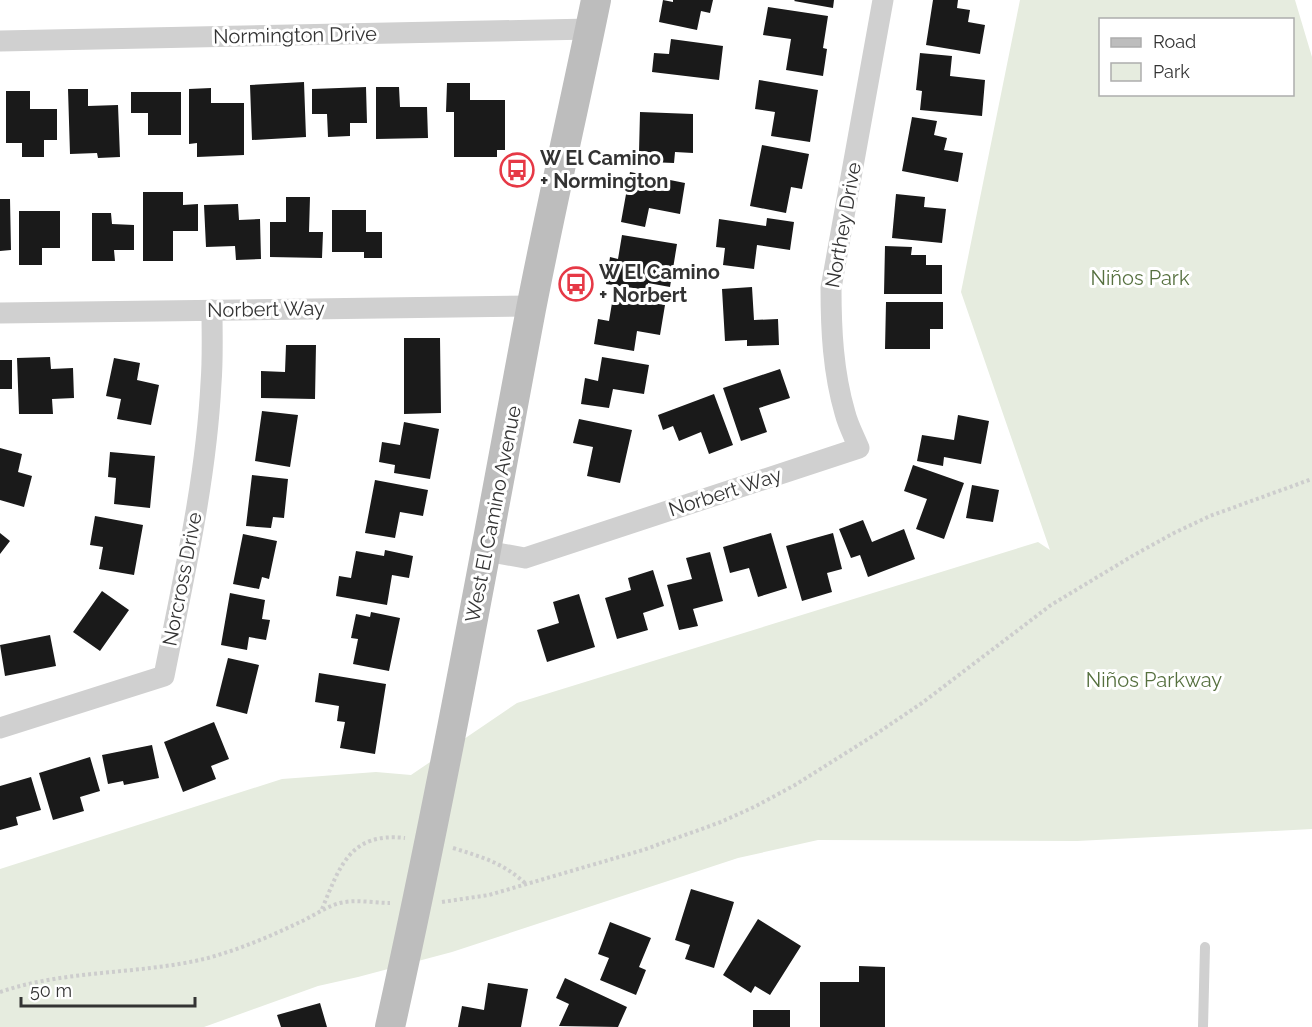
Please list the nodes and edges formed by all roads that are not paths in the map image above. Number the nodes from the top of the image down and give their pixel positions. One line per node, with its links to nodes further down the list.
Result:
1 (596, 0): 3 (main road, West El Camino Avenue)
2 (883, 0): 8 (street, Northey Drive)
3 (590, 29): 4 (street, Normington Drive); 5 (main road, West El Camino Avenue)
4 (0, 41)
5 (532, 306): 6 (street, Norbert Way); 9 (main road, West El Camino Avenue)
6 (212, 310): 7 (street, Norbert Way); 10 (street, Norcross Drive)
7 (0, 313)
8 (859, 448): 9 (street, Norbert Way)
9 (486, 551): 12 (main road, West El Camino Avenue)
10 (0, 728)
11 (1205, 947): 13 (lane)
12 (390, 1027)
13 (1203, 1027)

